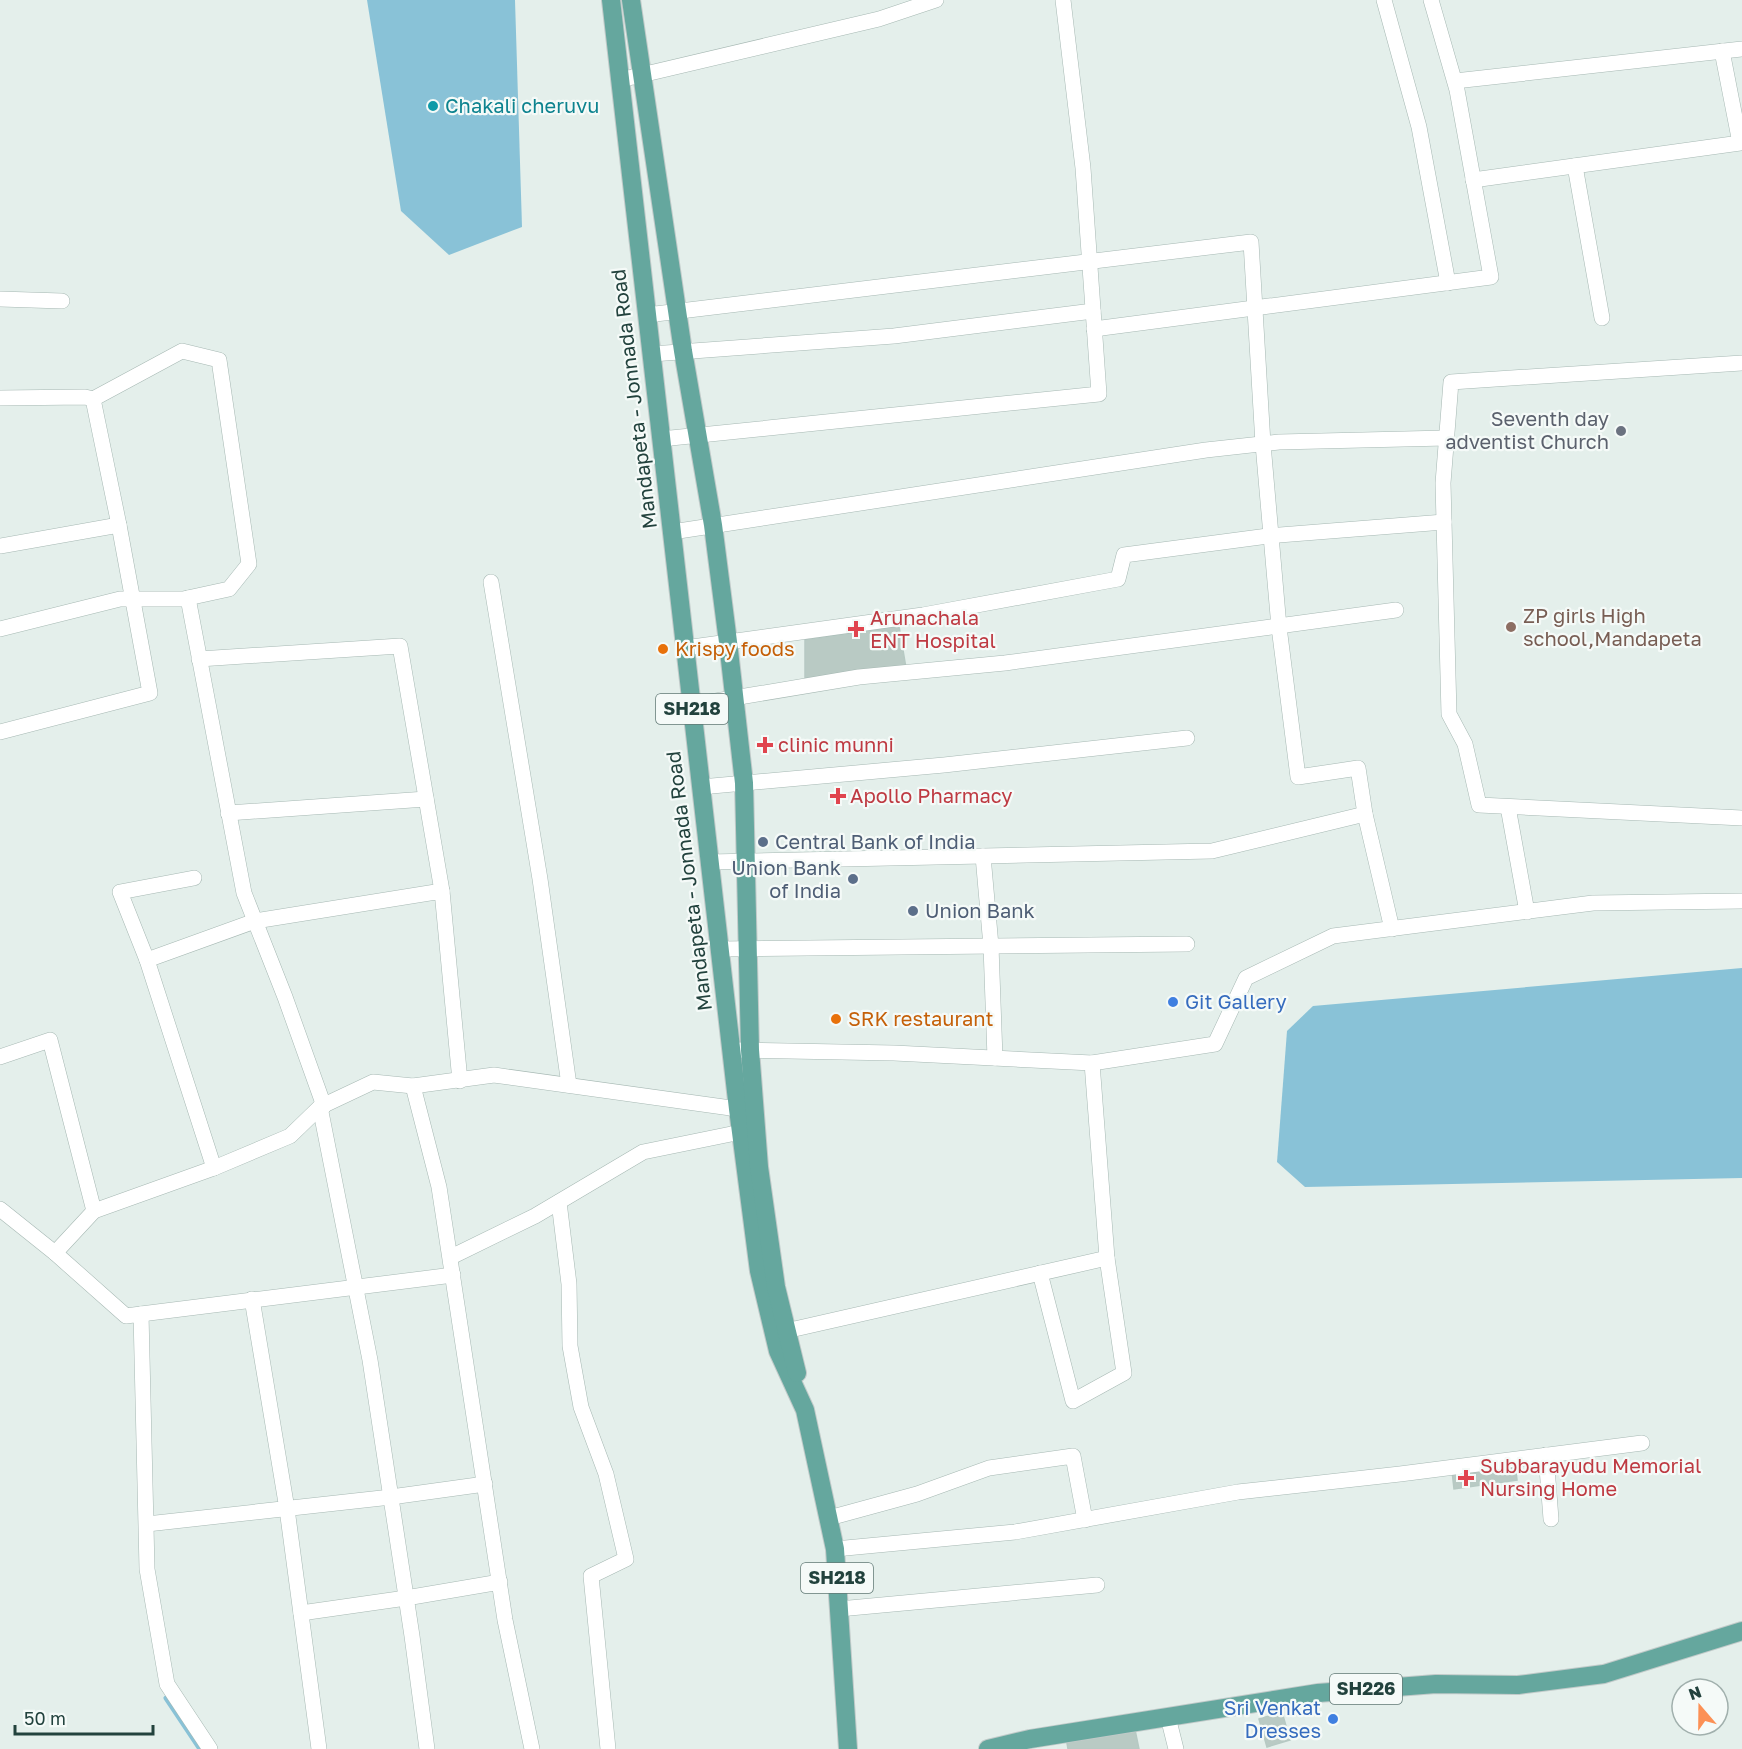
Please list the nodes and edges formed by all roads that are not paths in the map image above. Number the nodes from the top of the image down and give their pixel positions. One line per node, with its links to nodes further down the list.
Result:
1 (611, 0): 10 (main road, Mandapeta - Jonnada Road / SH218)
2 (631, 0): 9 (main road, SH218)
3 (936, 0): 9 (street)
4 (1063, 0): 15 (street)
5 (1384, 0): 16 (street)
6 (1431, 0): 11 (street)
7 (1742, 49): 8 (street)
8 (1722, 51): 11 (street); 12 (street)
9 (641, 75): 10 (street); 20 (main road, SH218)
10 (620, 80): 22 (main road, Mandapeta - Jonnada Road / SH218)
11 (1455, 81): 14 (street)
12 (1741, 150): 13 (street)
13 (1575, 166): 14 (street); 23 (street)
14 (1473, 180): 16 (street)
15 (1090, 262): 19 (street); 20 (street); 21 (street)
16 (1448, 283): 19 (street)
17 (0, 299): 18 (street)
18 (62, 301)
19 (1255, 310): 24 (street); 33 (street)
20 (678, 311): 22 (street); 25 (main road, SH218)
21 (1093, 311): 24 (street); 25 (street)
22 (647, 315): 26 (main road, Mandapeta - Jonnada Road / SH218)
23 (1602, 318)
24 (1094, 329): 30 (street)
25 (683, 351): 26 (street); 30 (main road, SH218)
26 (652, 354): 32 (main road, Mandapeta - Jonnada Road / SH218)
27 (1742, 363): 31 (street)
28 (0, 398): 29 (street)
29 (93, 399): 35 (street); 41 (street)
30 (697, 436): 32 (street); 36 (main road, SH218)
31 (1446, 438): 33 (street); 34 (street)
32 (661, 439): 37 (main road, Mandapeta - Jonnada Road / SH218)
33 (1263, 444): 36 (street); 38 (street)
34 (1444, 522): 38 (street); 56 (street)
35 (119, 525): 39 (street); 42 (street)
36 (713, 525): 37 (street); 46 (main road, SH218)
37 (672, 532): 47 (main road, Mandapeta - Jonnada Road / SH218)
38 (1272, 535): 44 (street); 46 (street)
39 (0, 546)
40 (491, 582): 80 (street)
41 (188, 598): 42 (street); 48 (street)
42 (132, 599): 45 (street); 51 (street)
43 (1396, 610): 44 (street)
44 (1279, 627): 49 (street); 58 (street)
45 (0, 629)
46 (728, 642): 47 (street); 49 (main road, SH218)
47 (685, 648): 50 (main road, Mandapeta - Jonnada Road / SH218)
48 (199, 659): 55 (street); 57 (street)
49 (734, 698): 50 (street); 53 (main road, SH218)
50 (692, 705): 54 (main road, Mandapeta - Jonnada Road / SH218)
51 (0, 732)
52 (1188, 738): 53 (street)
53 (744, 783): 54 (street); 61 (main road, SH218)
54 (701, 787): 62 (main road, Mandapeta - Jonnada Road / SH218)
55 (426, 799): 57 (street); 64 (street)
56 (1508, 807): 59 (street); 66 (street)
57 (228, 813): 67 (street)
58 (1365, 814): 60 (street); 68 (street)
59 (1742, 818)
60 (983, 856): 61 (street); 70 (street)
61 (745, 861): 62 (street); 72 (main road, SH218)
62 (710, 862): 71 (main road, Mandapeta - Jonnada Road / SH218)
63 (194, 878): 73 (street)
64 (442, 891): 67 (street); 79 (street)
65 (1742, 901): 66 (street)
66 (1527, 912): 68 (street)
67 (255, 921): 73 (street); 82 (street)
68 (1392, 929): 78 (street)
69 (1187, 944): 70 (street)
70 (991, 946): 72 (street); 77 (street)
71 (720, 949): 72 (street); 74 (main road, Mandapeta - Jonnada Road / SH218)
72 (748, 949): 75 (main road, SH218)
73 (147, 960): 85 (street)
74 (731, 1050): 75 (street); 83 (main road, Mandapeta - Jonnada Road / SH218)
75 (750, 1050): 77 (street); 97 (main road, SH218)
76 (0, 1057): 88 (street)
77 (995, 1058): 78 (street)
78 (1092, 1063): 91 (street)
79 (460, 1081): 80 (street); 81 (street)
80 (569, 1085): 83 (street)
81 (413, 1086): 82 (street); 90 (street)
82 (322, 1106): 85 (street); 94 (street)
83 (738, 1109): 84 (main road, Mandapeta - Jonnada Road / SH218)
84 (741, 1132): 86 (street); 97 (main road, Mandapeta - Jonnada Road / SH218)
85 (214, 1168): 88 (street)
86 (559, 1202): 90 (street); 119 (street)
87 (0, 1209): 89 (street)
88 (94, 1211): 89 (street)
89 (55, 1253): 96 (street)
90 (451, 1257): 93 (street)
91 (1107, 1258): 92 (street); 92 (street)
92 (1040, 1273): 97 (street)
93 (453, 1275): 94 (street); 100 (street)
94 (355, 1286): 95 (street); 101 (street)
95 (252, 1299): 96 (street); 102 (street)
96 (141, 1314): 106 (street)
97 (781, 1332): 103 (main road, Mandapeta - Jonnada Road / SH218)
98 (1642, 1443): 99 (street)
99 (1546, 1455): 104 (street); 105 (street)
100 (485, 1484): 101 (street); 108 (street)
101 (391, 1497): 102 (street); 110 (street)
102 (287, 1509): 106 (street); 112 (street)
103 (829, 1518): 105 (street); 107 (main road, Mandapeta - Jonnada Road / SH218)
104 (1551, 1519)
105 (1085, 1520): 107 (street)
106 (147, 1524): 115 (street)
107 (835, 1549): 111 (main road, Mandapeta - Jonnada Road / SH218)
108 (500, 1582): 110 (street); 118 (street)
109 (1096, 1585): 111 (street)
110 (406, 1598): 112 (street); 117 (street)
111 (839, 1610): 120 (main road, Mandapeta - Jonnada Road / SH218)
112 (301, 1613): 116 (street)
113 (1742, 1631): 114 (main road, SH226)
114 (1168, 1717): 121 (main road, SH226); 122 (street)
115 (210, 1749)
116 (319, 1749)
117 (427, 1749)
118 (532, 1749)
119 (608, 1749)
120 (848, 1749)
121 (988, 1749)
122 (1176, 1749)

